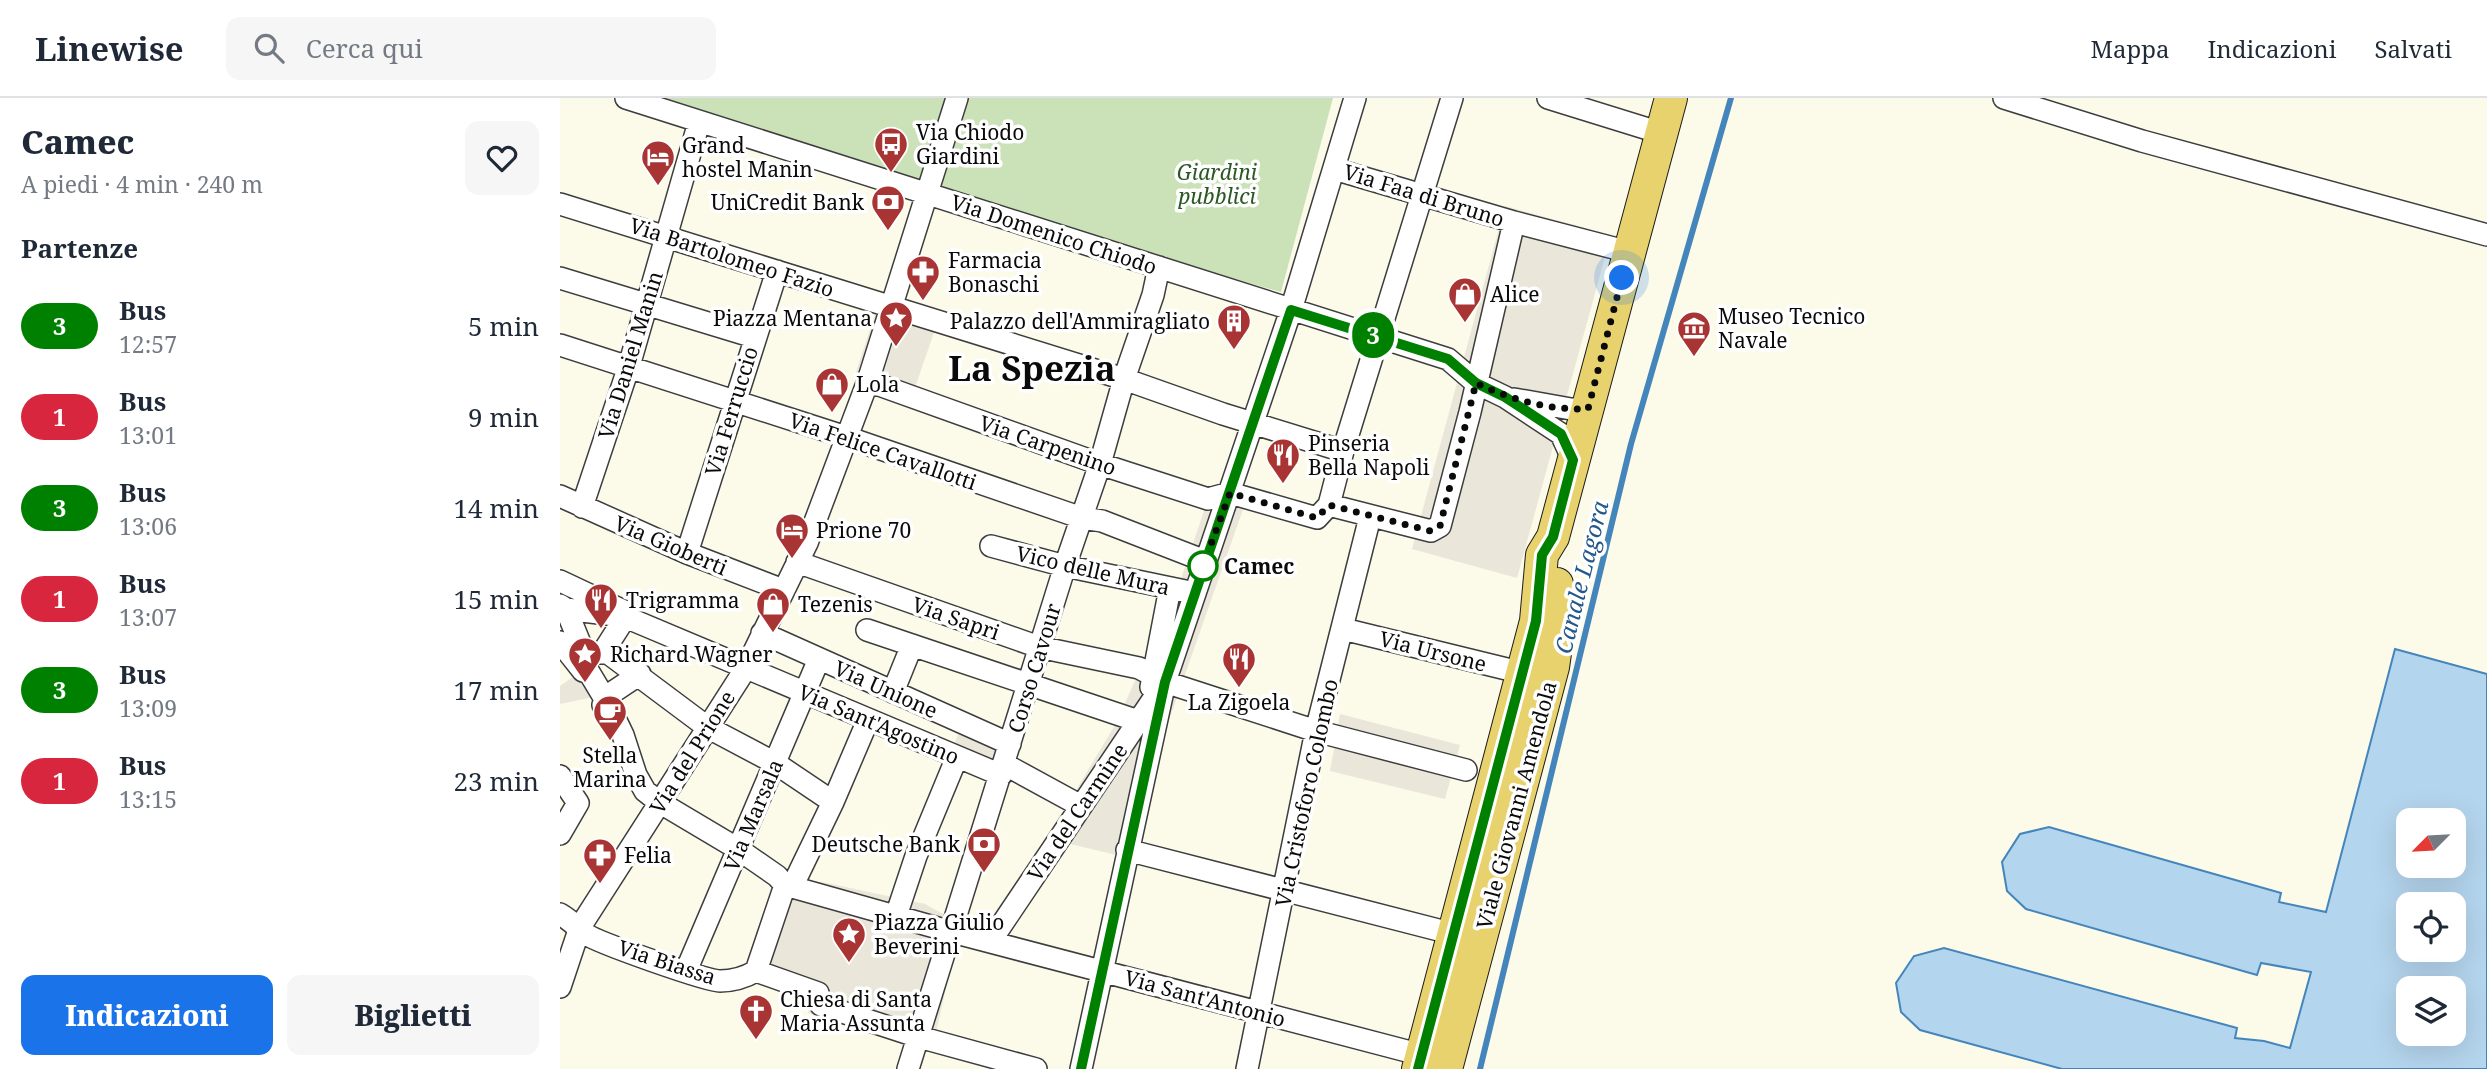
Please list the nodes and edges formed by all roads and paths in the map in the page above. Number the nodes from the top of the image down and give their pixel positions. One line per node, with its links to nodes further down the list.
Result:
1 (625, 98): 8 (street, Via Domenico Chiodo)
2 (957, 98): 11 (street, Via del Prione)
3 (1355, 98): 10 (street)
4 (1452, 98): 12 (street)
5 (1548, 98): 9 (street)
6 (1671, 98): 9 (main road, Viale Giovanni Amendola)
7 (2004, 98): 16 (street)
8 (699, 122): 11 (street, Via Domenico Chiodo); 15 (street, Via Daniel Manin)
9 (1661, 133): 17 (main road, Viale Giovanni Amendola)
10 (1334, 169): 12 (street, Via Faa di Bruno); 23 (street)
11 (926, 194): 18 (street, Via Domenico Chiodo); 22 (street, Via del Prione)
12 (1422, 194): 14 (street, Via Faa di Bruno); 24 (street)
13 (560, 204): 15 (street, Via Bartolomeo Fazio)
14 (1514, 222): 17 (street, Via Faa di Bruno); 30 (street)
15 (666, 235): 19 (street, Via Bartolomeo Fazio); 21 (street, Via Daniel Manin)
16 (2487, 235)
17 (1629, 252): 33 (main road, Viale Giovanni Amendola)
18 (1159, 267): 23 (street, Via Domenico Chiodo); 28 (street, Corso Cavour)
19 (777, 271): 22 (street, Via Bartolomeo Fazio); 25 (street, Via Ferruccio)
20 (560, 278): 21 (street)
21 (647, 304): 25 (street); 27 (street, Via Daniel Manin)
22 (891, 308): 28 (street, Via Bartolomeo Fazio); 29 (street, Via del Prione)
23 (1291, 310): 24 (street, Via Domenico Chiodo); 34 (street)
24 (1379, 336): 30 (street, Via Domenico Chiodo); 36 (street)
25 (754, 337): 32 (street, Via Ferruccio)
26 (560, 345): 27 (street, Via Felice Cavallotti)
27 (629, 366): 32 (street, Via Felice Cavallotti); 42 (street, Via Daniel Manin)
28 (1124, 379): 34 (street, Via Bartolomeo Fazio); 38 (street, Corso Cavour)
29 (868, 381): 35 (street, Via del Prione); 38 (street, Via Carpenino)
30 (1476, 383): 31 (street, Via Domenico Chiodo); 43 (street)
31 (1505, 397): 33 (street); 37 (street)
32 (734, 401): 35 (street, Via Felice Cavallotti); 47 (street, Via Ferruccio)
33 (1588, 409): 37 (main road, Viale Giovanni Amendola)
34 (1254, 422): 36 (street, Via Bartolomeo Fazio); 39 (street)
35 (846, 438): 44 (street, Via Felice Cavallotti); 49 (street, Via del Prione)
36 (1343, 451): 41 (street)
37 (1573, 460): 45 (main road, Viale Giovanni Amendola)
38 (1100, 464): 39 (street, Via Carpenino); 44 (street, Corso Cavour)
39 (1230, 493): 41 (street, Via Carpenino); 48 (street)
40 (560, 496): 42 (street, Via Gioberti)
41 (1329, 505): 43 (street)
42 (582, 507): 47 (street, Via Gioberti)
43 (1370, 517): 57 (street, Via Cristoforo Colombo)
44 (1082, 518): 48 (street, Via Felice Cavallotti); 50 (street, Corso Cavour)
45 (1553, 537): 66 (main road, Viale Giovanni Amendola); 104 (main road, Viale Giovanni Amendola)
46 (991, 546): 50 (street, Vico delle Mura)
47 (687, 553): 53 (street, Via Gioberti)
48 (1205, 561): 54 (street)
49 (797, 562): 53 (street, Via del Prione); 62 (street, Via Sapri)
50 (1065, 566): 52 (street, Vico delle Mura); 62 (street, Corso Cavour)
51 (560, 580): 56 (street)
52 (1170, 588): 54 (street, Vico delle Mura); 68 (street)
53 (783, 590): 59 (street, Via del Prione)
54 (1195, 593): 68 (street)
55 (563, 607): 56 (street, Via Sant'Agostino); 63 (street)
56 (625, 617): 65 (street, Via Sant'Agostino); 67 (street)
57 (1343, 629): 66 (street, Via Ursone); 76 (street, Via Cristoforo Colombo)
58 (867, 630): 61 (street)
59 (762, 633): 64 (street, Via Unione); 65 (street, Via del Prione)
60 (560, 642): 72 (street)
61 (912, 645): 69 (street); 70 (street)
62 (1040, 647): 68 (street, Via Sapri); 69 (street, Corso Cavour)
63 (584, 653): 67 (street); 72 (street)
64 (819, 659): 70 (street, Via Unione); 71 (street, Via Marsala)
65 (746, 668): 71 (street, Via Sant'Agostino); 75 (street, Via del Prione)
66 (1522, 673): 96 (main road, Viale Giovanni Amendola)
67 (638, 675): 72 (street); 75 (street)
68 (1158, 678): 73 (street, Via del Carmine); 76 (street, Via Sapri); 89 (street)
69 (1029, 685): 73 (street); 78 (street, Corso Cavour)
70 (893, 692): 78 (street, Via Unione)
71 (806, 694): 74 (street, Via Sant'Agostino); 79 (street, Via Marsala)
72 (607, 703): 81 (street)
73 (1143, 714): 85 (street, Via del Carmine)
74 (868, 720): 77 (street, Via Sant'Agostino); 83 (street)
75 (707, 727): 79 (street); 84 (street, Via del Prione)
76 (1316, 731): 80 (street, Via Sapri); 91 (street, Via Cristoforo Colombo)
77 (957, 757): 78 (street, Via Sant'Agostino); 93 (street)
78 (1005, 761): 85 (street); 95 (street, Corso Cavour)
79 (775, 764): 83 (street); 88 (street, Via Marsala)
80 (1466, 771)
81 (636, 775): 84 (street); 86 (street)
82 (560, 776): 87 (street)
83 (833, 802): 90 (street)
84 (659, 803): 86 (street, Via del Prione); 88 (street)
85 (1081, 806): 97 (street, Via del Carmine)
86 (642, 832): 94 (street, Via del Prione)
87 (560, 835)
88 (738, 849): 90 (street); 98 (street, Via Marsala)
89 (1127, 850): 91 (street); 100 (street)
90 (788, 886): 93 (street, Via Sant'Antonio); 99 (street)
91 (1285, 892): 96 (street); 102 (street, Via Cristoforo Colombo)
92 (560, 915): 94 (street, Via Biassa)
93 (896, 916): 95 (street, Via Sant'Antonio)
94 (580, 927): 98 (street, Via Biassa); 101 (street, Via del Prione)
95 (952, 932): 97 (street, Via Sant'Antonio); 103 (street, Corso Cavour)
96 (1454, 934): 104 (main road, Viale Giovanni Amendola)
97 (990, 942): 100 (street, Via Sant'Antonio)
98 (685, 971): 99 (street, Via Biassa)
99 (756, 971): 103 (street)
100 (1101, 971): 102 (street, Via Sant'Antonio); 107 (street)
101 (560, 987)
102 (1259, 1012): 104 (street, Via Sant'Antonio); 108 (street, Via Cristoforo Colombo)
103 (919, 1037): 105 (street, Corso Cavour); 106 (street)
104 (1429, 1065)
105 (908, 1069)
106 (1037, 1069)
107 (1081, 1069)
108 (1247, 1069)

